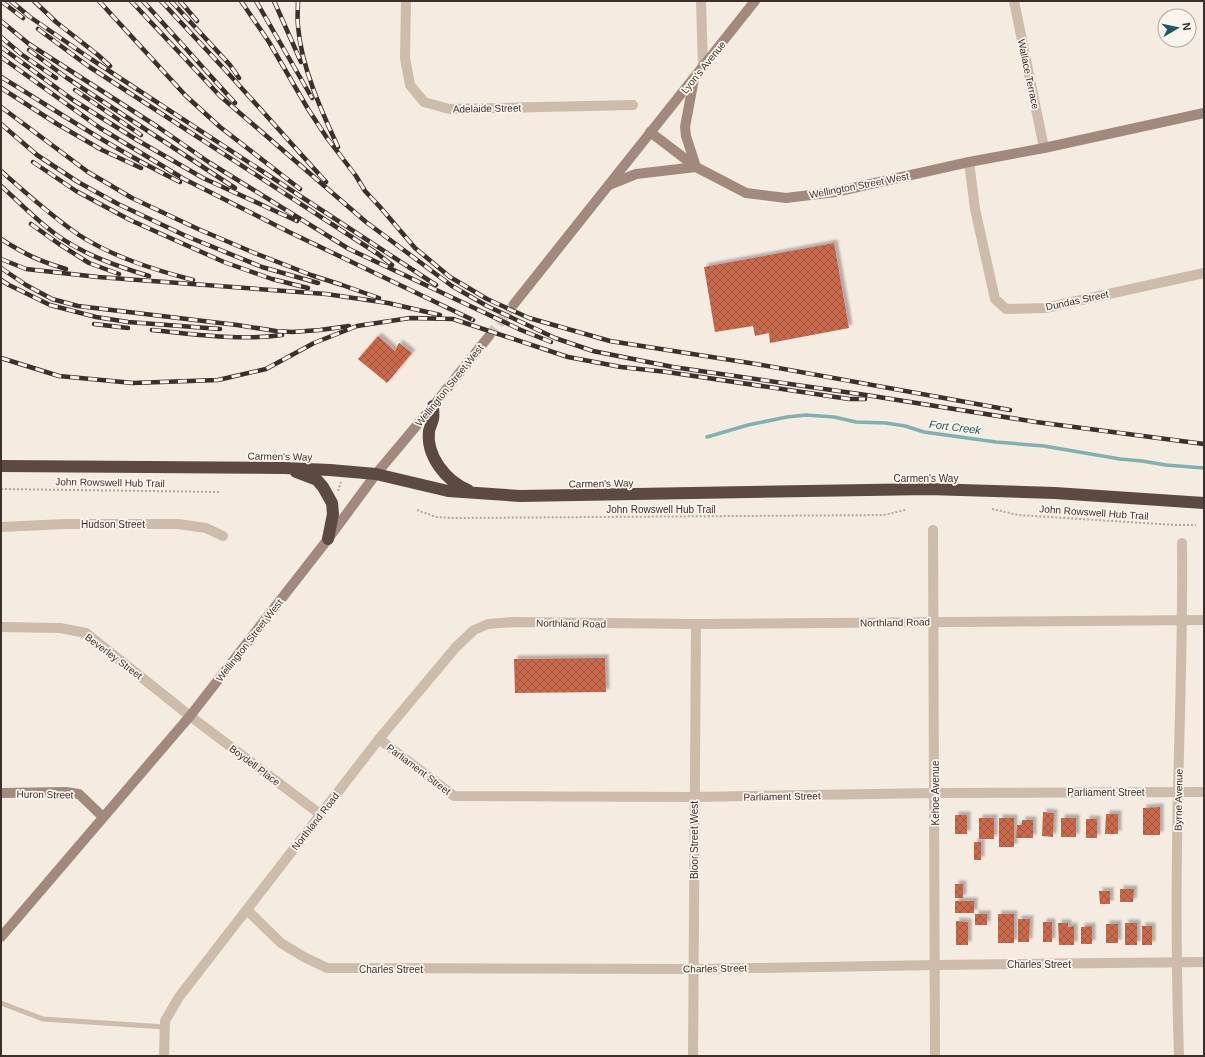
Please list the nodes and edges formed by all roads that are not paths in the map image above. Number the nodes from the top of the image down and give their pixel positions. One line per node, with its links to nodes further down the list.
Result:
1 (406, 1): 7 (street, Adelaide Street)
2 (701, 1): 5 (street)
3 (755, 1): 5 (main road, Lyon's Avenue)
4 (1014, 1): 10 (street, Wallace Terrace)
5 (703, 66): 6 (main road, Lyon's Avenue)
6 (694, 77): 9 (main road, Lyon's Avenue); 12 (main road)
7 (633, 105)
8 (1204, 113): 10 (main road, Wellington Street West)
9 (650, 132): 12 (main road, Wellington Street West); 13 (main road)
10 (1044, 148): 11 (main road, Wellington Street West)
11 (969, 162): 12 (main road, Wellington Street West); 14 (street, Dundas Street)
12 (696, 167): 13 (main road)
13 (608, 185): 15 (main road)
14 (1204, 272)
15 (514, 304)
16 (488, 336): 17 (main road, Wellington Street West)
17 (433, 406): 20 (main road, Wellington Street West); 21 (highway)
18 (1, 466): 19 (highway, Carmen's Way)
19 (284, 468): 20 (highway, Carmen's Way); 26 (highway)
20 (376, 474): 21 (highway, Carmen's Way); 26 (main road, Wellington Street West)
21 (473, 492): 22 (highway, Carmen's Way)
22 (1204, 503)
23 (1, 527): 25 (street, Hudson Street)
24 (933, 530): 30 (street, Kehoe Avenue)
25 (223, 536)
26 (328, 539): 33 (main road, Wellington Street West)
27 (1182, 544): 28 (street, Byrne Avenue)
28 (1183, 620): 29 (street, Northland Road); 30 (street, Northland Road); 36 (street, Byrne Avenue)
29 (1204, 620)
30 (934, 622): 31 (street, Northland Road); 35 (street, Kehoe Avenue)
31 (696, 624): 34 (street, Northland Road); 39 (street, Bloor Street West)
32 (1, 627): 33 (street, Beverley Street)
33 (190, 716): 40 (street, Boydell Place); 41 (main road, Wellington Street West)
34 (379, 739): 39 (street, Parliament Street); 40 (street, Northland Road)
35 (935, 792): 36 (street, Parliament Street); 39 (street, Parliament Street); 46 (street, Kehoe Avenue)
36 (1178, 792): 37 (street, Parliament Street); 45 (street, Byrne Avenue)
37 (1204, 792)
38 (1, 794): 41 (main road, Huron Street)
39 (694, 798): 47 (street, Bloor Street West)
40 (320, 814): 42 (street, Northland Road)
41 (103, 817): 43 (main road, Wellington Street West)
42 (247, 910): 47 (street, Charles Street); 49 (street, Northland Road)
43 (1, 937)
44 (1204, 962): 45 (street, Charles Street)
45 (1176, 963): 46 (street, Charles Street); 53 (street, Byrne Avenue)
46 (936, 965): 47 (street, Charles Street); 52 (street, Kehoe Avenue)
47 (694, 969): 51 (street, Bloor Street West)
48 (1, 1003): 49 (lane)
49 (165, 1027): 50 (street, Northland Road)
50 (164, 1056)
51 (693, 1056)
52 (935, 1056)
53 (1179, 1056)

